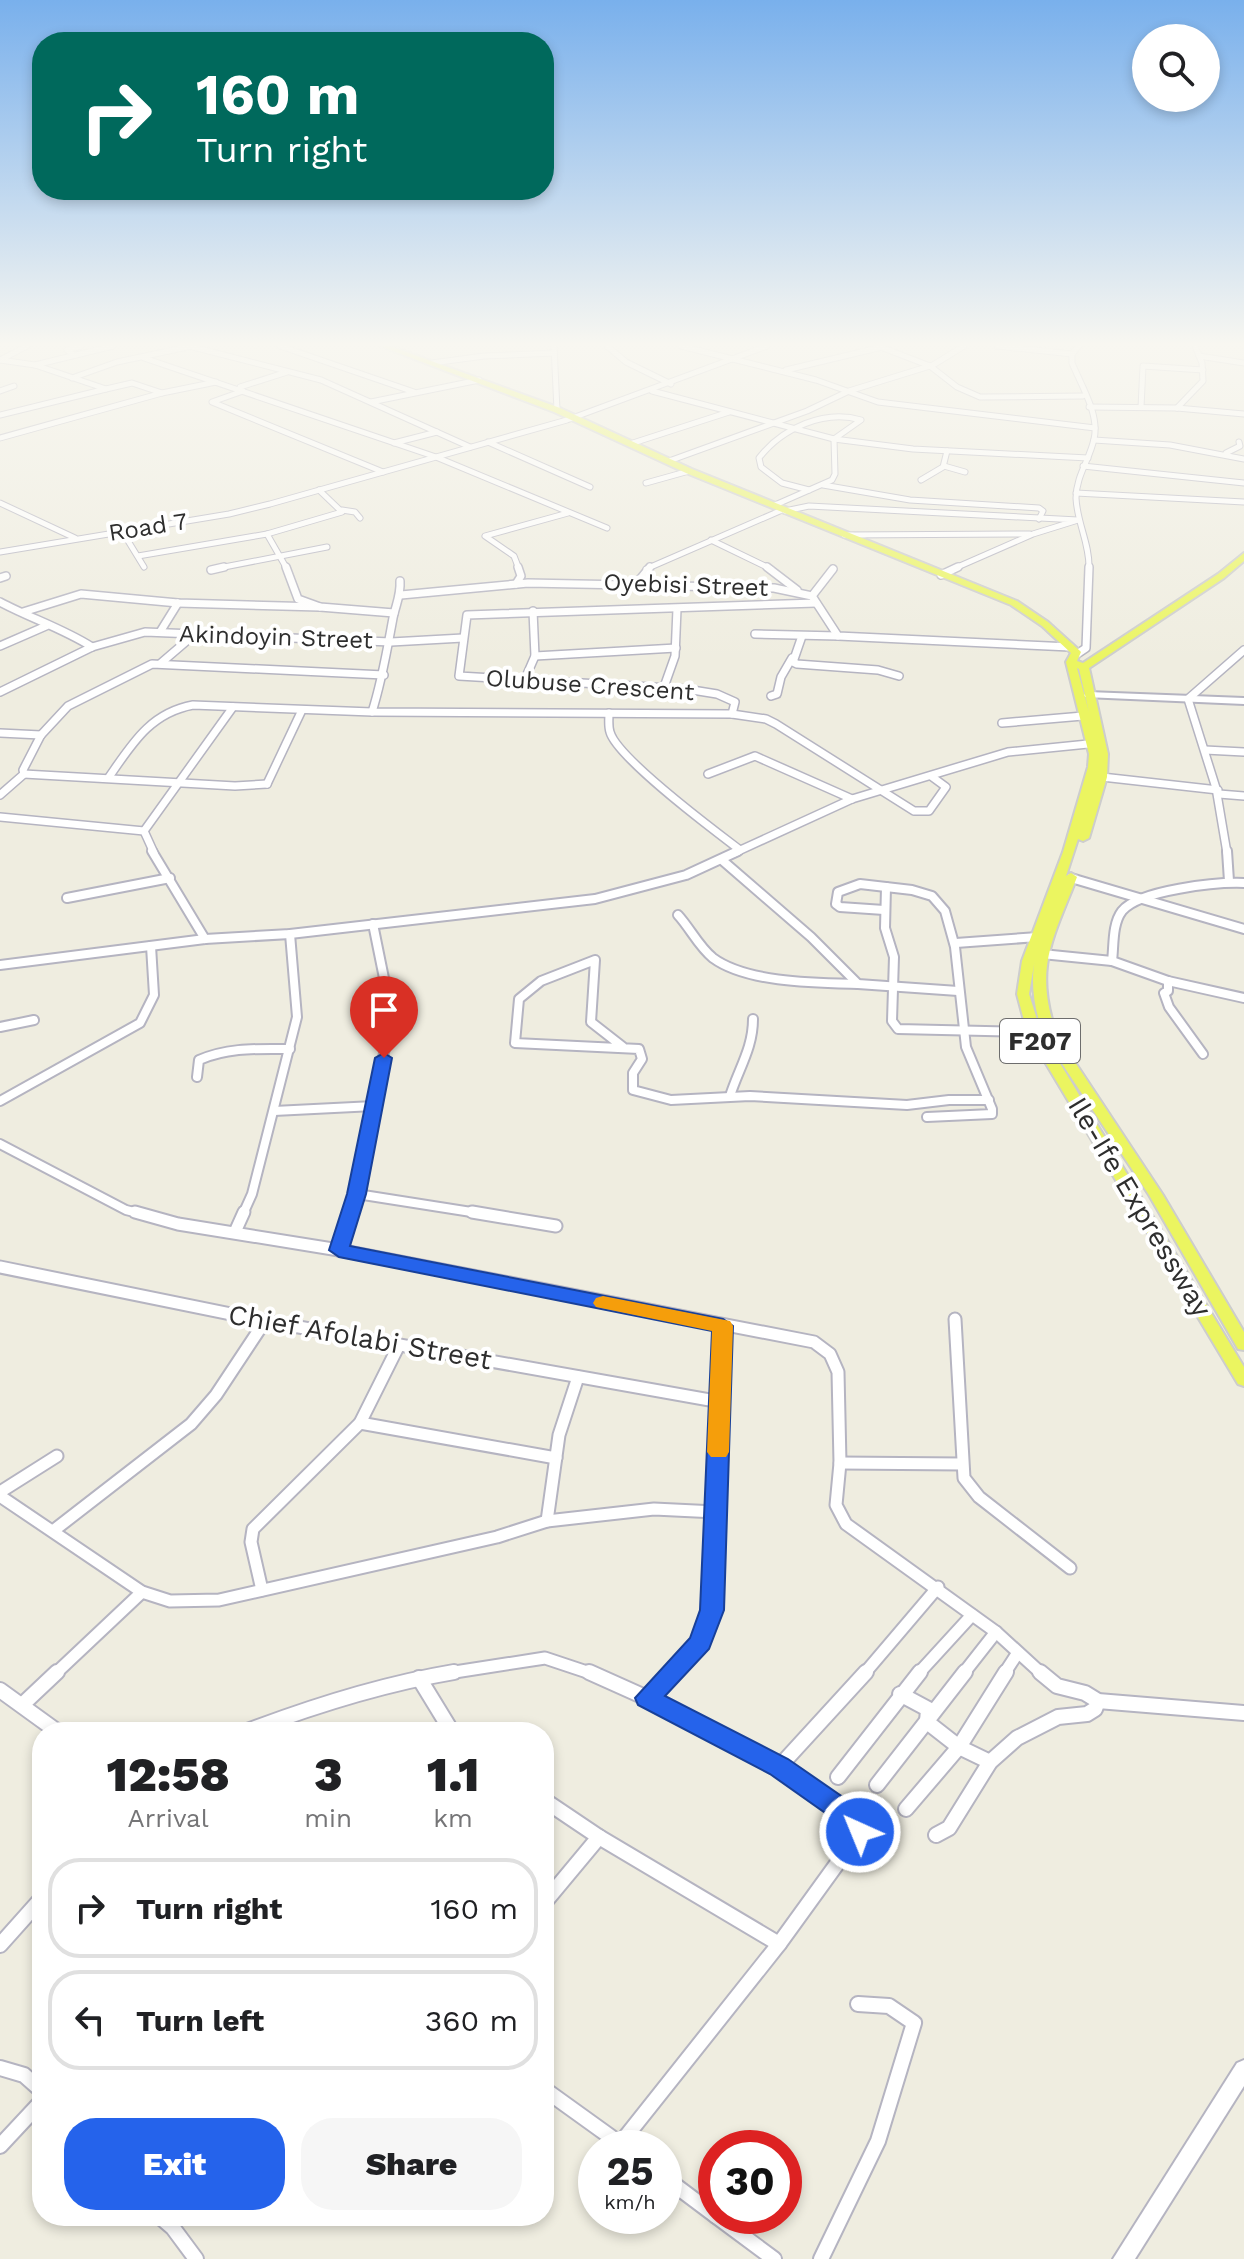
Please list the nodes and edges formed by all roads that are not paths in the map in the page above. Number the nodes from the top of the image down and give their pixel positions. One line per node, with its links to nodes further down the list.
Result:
1 (333, 451): 22 (street)
2 (419, 451): 15 (street)
3 (455, 451): 15 (street, Road 7)
4 (509, 451): 28 (street)
5 (647, 451): 18 (main road)
6 (695, 451): 18 (street)
7 (762, 451): 30 (street)
8 (834, 451): 27 (street)
9 (947, 451): 19 (street)
10 (955, 451): 16 (street)
11 (1090, 451): 16 (street)
12 (1207, 451): 14 (street)
13 (1229, 451): 14 (street)
14 (1228, 455): 17 (street)
15 (436, 457): 22 (street, Road 7); 36 (street)
16 (1088, 458): 20 (street)
17 (1244, 459)
18 (669, 461): 21 (main road)
19 (944, 466): 23 (street); 24 (street)
20 (1083, 466): 26 (street); 31 (street)
21 (689, 471): 25 (street); 34 (main road)
22 (383, 472): 29 (street, Road 7)
23 (965, 472)
24 (921, 480)
25 (646, 483)
26 (1244, 483)
27 (823, 485): 30 (street); 38 (street)
28 (590, 487)
29 (319, 490): 35 (street); 41 (street, Road 7)
30 (809, 490): 34 (street)
31 (1076, 493): 32 (street); 39 (street)
32 (1244, 502)
33 (0, 503): 45 (street)
34 (781, 509): 38 (street); 44 (main road); 46 (street)
35 (342, 510): 37 (street); 42 (street)
36 (568, 513): 40 (street); 58 (street)
37 (360, 518)
38 (1039, 519): 39 (street)
39 (1078, 520): 43 (street); 84 (street)
40 (607, 528)
41 (122, 531): 45 (street, Road 7); 49 (street)
42 (267, 534): 49 (street); 51 (street)
43 (1033, 534): 44 (street); 55 (street)
44 (844, 535): 55 (main road)
45 (75, 538): 48 (street, Road 7)
46 (711, 540): 57 (street); 59 (street)
47 (327, 547): 51 (street)
48 (0, 552)
49 (138, 556): 52 (street)
50 (1244, 556): 84 (main road)
51 (281, 558): 54 (street); 65 (street)
52 (144, 567)
53 (833, 569): 61 (street)
54 (211, 570)
55 (941, 575): 84 (main road)
56 (400, 581): 60 (street)
57 (637, 583): 58 (street, Oyebisi Street); 59 (street, Oyebisi Street)
58 (516, 584): 60 (street, Oyebisi Street)
59 (797, 590): 61 (street, Oyebisi Street)
60 (401, 595): 69 (street)
61 (812, 596): 64 (street)
62 (0, 602): 68 (street)
63 (178, 603): 65 (street); 68 (street); 71 (street, Akindoyin Street)
64 (816, 603): 66 (street, Olubuse Crescent); 75 (street)
65 (320, 607): 69 (street)
66 (677, 609): 67 (street, Olubuse Crescent); 80 (street)
67 (533, 611): 76 (street, Olubuse Crescent); 83 (street)
68 (23, 612): 70 (street)
69 (394, 613): 77 (street)
70 (46, 626): 78 (street); 79 (street)
71 (160, 632): 72 (street, Akindoyin Street); 79 (street, Akindoyin Street)
72 (196, 633): 77 (street, Akindoyin Street); 85 (street)
73 (755, 634): 74 (street)
74 (802, 636): 75 (street); 82 (street)
75 (838, 636): 84 (street)
76 (463, 638): 77 (street, Akindoyin Street); 90 (street, Olubuse Crescent)
77 (391, 642): 88 (street)
78 (0, 646)
79 (92, 647): 92 (street, Akindoyin Street)
80 (676, 648): 83 (street); 91 (street)
81 (1244, 650): 95 (street)
82 (794, 655): 86 (street); 87 (street)
83 (535, 656): 90 (street)
84 (1077, 656): 93 (main road, Ile-Ife Expressway / F207); 102 (main road, Ile-Ife Expressway / F207)
85 (161, 663): 88 (street); 105 (street)
86 (812, 666): 87 (street); 89 (street)
87 (785, 668): 94 (street)
88 (384, 675): 99 (street)
89 (899, 676)
90 (525, 679): 91 (street, Olubuse Crescent)
91 (664, 687): 101 (street, Olubuse Crescent)
92 (0, 692)
93 (1088, 695): 95 (street); 106 (main road, Ile-Ife Expressway / F207)
94 (771, 696)
95 (1188, 699): 96 (street); 107 (street)
96 (1244, 701)
97 (233, 707): 98 (street); 112 (street); 114 (street)
98 (302, 710): 99 (street); 114 (street)
99 (372, 712): 100 (street)
100 (609, 713): 101 (street); 122 (street)
101 (732, 714): 115 (street)
102 (1083, 716): 103 (street); 106 (main road, Ile-Ife Expressway / F207)
103 (1002, 723)
104 (0, 733): 105 (street)
105 (41, 735): 109 (street)
106 (1095, 743): 111 (street); 113 (main road, Ile-Ife Expressway / F207); 136 (main road, Ile-Ife Expressway / F207)
107 (1205, 750): 108 (street); 116 (street)
108 (1244, 752)
109 (24, 774): 112 (street); 117 (street)
110 (708, 774): 119 (street)
111 (930, 776): 115 (street); 115 (street)
112 (109, 777): 114 (street)
113 (1102, 777): 116 (street); 125 (main road, Ile-Ife Expressway / F207)
114 (180, 782): 121 (street)
115 (883, 791): 119 (street)
116 (1218, 792): 118 (street); 126 (street)
117 (0, 795)
118 (1244, 796)
119 (852, 799): 122 (street)
120 (0, 817): 121 (street)
121 (144, 831): 124 (street)
122 (740, 850): 123 (street)
123 (722, 860): 133 (street); 144 (street)
124 (170, 878): 129 (street); 137 (street)
125 (1071, 878): 130 (street); 140 (main road, Ile-Ife Expressway / F207)
126 (1229, 881): 127 (street); 130 (street)
127 (1244, 883)
128 (886, 887): 131 (street); 131 (street); 138 (street)
129 (67, 898)
130 (1148, 899): 134 (street); 141 (street)
131 (884, 910): 145 (street)
132 (678, 915): 144 (street)
133 (373, 924): 135 (street); 160 (street)
134 (1244, 929)
135 (290, 934): 137 (street); 154 (street)
136 (1038, 937): 138 (street); 152 (main road, Ile-Ife Expressway / F207)
137 (205, 939): 139 (street)
138 (956, 943): 146 (street)
139 (151, 946): 142 (street); 157 (street)
140 (1042, 954): 141 (street); 173 (main road, Ile-Ife Expressway / F207)
141 (1112, 961): 143 (street)
142 (0, 965)
143 (1168, 981): 147 (street); 155 (street)
144 (858, 984): 145 (street)
145 (893, 988): 146 (street); 151 (street)
146 (958, 991): 151 (street)
147 (1244, 998)
148 (753, 1019): 158 (street)
149 (34, 1020): 150 (street)
150 (0, 1027)
151 (963, 1031): 152 (street); 159 (street)
152 (1034, 1032): 175 (main road, Ile-Ife Expressway / F207)
153 (623, 1047): 153 (street); 158 (street)
154 (290, 1049): 156 (street); 161 (street)
155 (1203, 1054)
156 (197, 1077)
157 (1, 1096)
158 (730, 1096): 159 (street)
159 (989, 1100): 162 (street)
160 (374, 1106): 161 (street); 164 (street)
161 (274, 1111): 166 (street)
162 (927, 1117)
163 (0, 1144): 166 (street)
164 (357, 1194): 165 (street); 167 (street)
165 (556, 1226)
166 (235, 1232): 167 (street)
167 (339, 1250): 171 (street)
168 (0, 1267): 170 (street, Chief Afolabi Street)
169 (955, 1319): 181 (street)
170 (265, 1321): 172 (street, Chief Afolabi Street); 185 (street)
171 (723, 1326): 176 (street); 180 (street)
172 (399, 1345): 174 (street, Chief Afolabi Street); 177 (street)
173 (1244, 1345)
174 (578, 1377): 176 (street, Chief Afolabi Street); 179 (street)
175 (1244, 1380)
176 (721, 1402): 183 (street)
177 (360, 1423): 179 (street); 188 (street)
178 (57, 1456): 182 (street)
179 (556, 1458): 184 (street)
180 (840, 1463): 181 (street); 187 (street)
181 (962, 1464): 186 (street)
182 (0, 1494): 185 (street)
183 (716, 1512): 184 (street); 196 (street)
184 (547, 1521): 188 (street)
185 (53, 1531): 189 (street)
186 (1070, 1568)
187 (938, 1587): 190 (street); 206 (street)
188 (262, 1590): 189 (street)
189 (142, 1592): 198 (street)
190 (972, 1615): 191 (street); 195 (street)
191 (996, 1632): 192 (street); 203 (street)
192 (1017, 1654): 197 (street); 204 (street)
193 (419, 1678): 196 (street); 201 (street); 202 (street)
194 (0, 1690): 198 (street)
195 (900, 1694): 203 (street); 207 (street)
196 (647, 1698): 206 (street)
197 (1098, 1701): 199 (street); 205 (street)
198 (22, 1705): 200 (street)
199 (1244, 1713)
200 (45, 1722)
201 (278, 1722)
202 (446, 1722)
203 (927, 1722): 204 (street); 208 (street)
204 (959, 1747): 205 (street); 210 (street)
205 (990, 1762): 211 (street)
206 (779, 1767): 215 (street)
207 (838, 1777)
208 (877, 1785)
209 (554, 1807): 212 (street)
210 (906, 1809)
211 (936, 1835)
212 (599, 1837): 213 (street); 215 (street)
213 (554, 1891)
214 (32, 1909): 216 (street)
215 (779, 1944): 224 (street)
216 (0, 1945)
217 (858, 2004): 230 (street)
218 (0, 2068): 220 (street)
219 (1244, 2069): 231 (street)
220 (32, 2080)
221 (554, 2096): 223 (street)
222 (32, 2112): 225 (street)
223 (601, 2130)
224 (635, 2130)
225 (0, 2146)
226 (171, 2226): 228 (street)
227 (740, 2234): 229 (street)
228 (196, 2259)
229 (774, 2259)
230 (821, 2259)
231 (1123, 2259)

